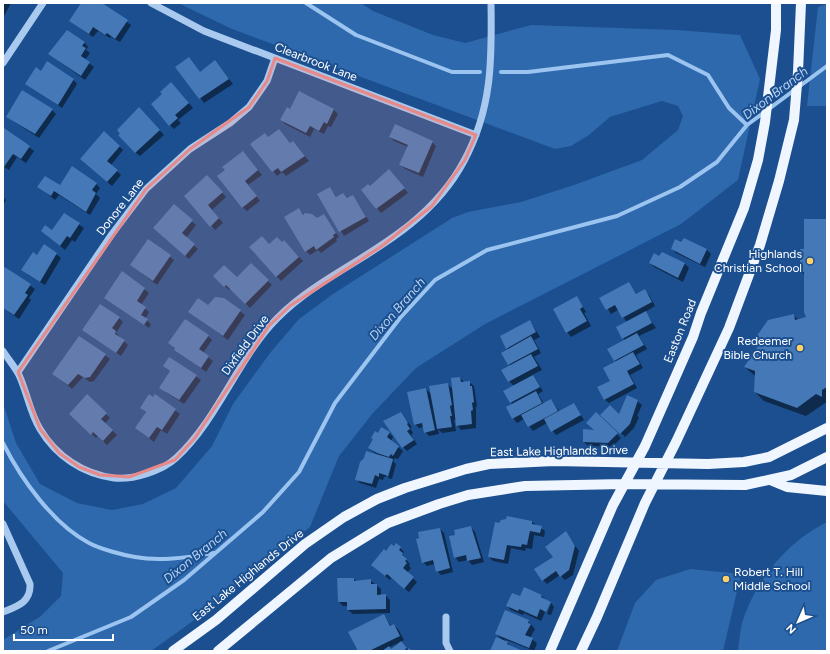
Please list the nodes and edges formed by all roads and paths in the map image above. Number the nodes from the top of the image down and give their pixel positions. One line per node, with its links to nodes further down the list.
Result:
1 (43, 3): 7 (street)
2 (151, 3): 6 (street, Clearbrook Lane)
3 (490, 3): 8 (street, Dixfield Drive)
4 (776, 3): 13 (main road, Easton Road)
5 (801, 3): 14 (main road)
6 (275, 58): 8 (street, Clearbrook Lane); 10 (street, Donore Lane)
7 (3, 63)
8 (476, 135): 10 (street, Dixfield Drive)
9 (3, 351): 10 (street, Dixfield Drive)
10 (18, 372)
11 (827, 428): 14 (main road, East Lake Highlands Drive)
12 (827, 457): 15 (main road)
13 (636, 462): 14 (main road, East Lake Highlands Drive); 16 (main road, Easton Road); 22 (main road, East Lake Highlands Drive)
14 (666, 463): 17 (main road)
15 (770, 480): 17 (main road); 18 (main road)
16 (624, 484): 17 (main road); 23 (main road); 25 (main road, Easton Road)
17 (654, 484): 26 (main road)
18 (827, 491)
19 (3, 524): 20 (street)
20 (3, 612)
21 (446, 617): 24 (street)
22 (173, 651)
23 (218, 651)
24 (450, 651)
25 (550, 651)
26 (581, 651)

